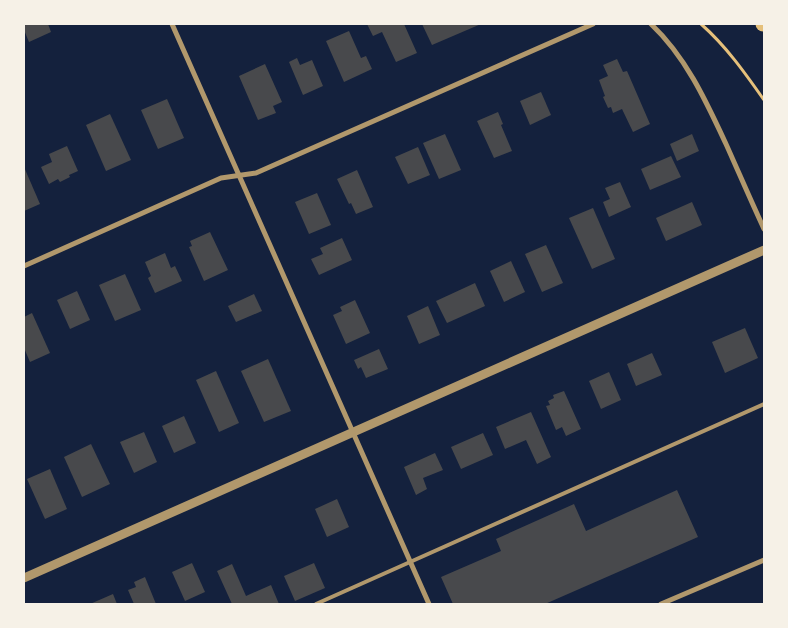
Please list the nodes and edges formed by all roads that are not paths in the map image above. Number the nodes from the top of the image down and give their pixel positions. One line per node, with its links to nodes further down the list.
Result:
1 (172, 24): 4 (street)
2 (592, 24): 4 (street)
3 (651, 24): 5 (street)
4 (239, 176): 7 (street); 9 (street)
5 (764, 229)
6 (764, 250): 9 (street)
7 (24, 266)
8 (764, 404): 11 (lane)
9 (353, 431): 11 (street); 12 (street)
10 (764, 560): 15 (street)
11 (410, 562): 13 (lane); 14 (street)
12 (24, 578)
13 (316, 604)
14 (429, 604)
15 (661, 604)

